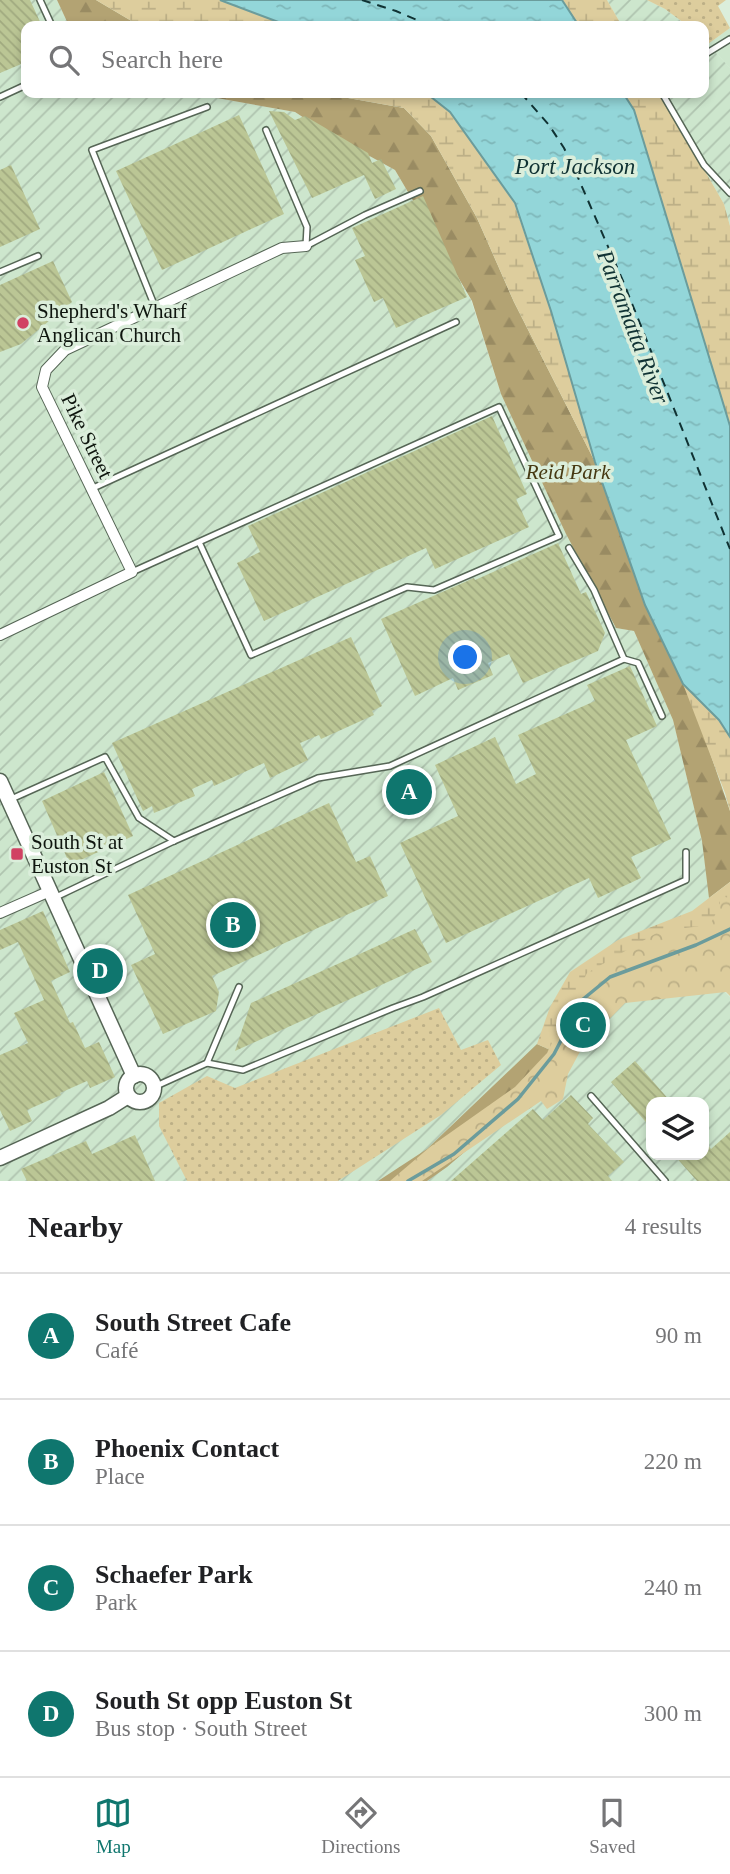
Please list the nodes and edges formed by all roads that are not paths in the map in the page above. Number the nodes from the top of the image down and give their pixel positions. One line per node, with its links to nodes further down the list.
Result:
1 (40, 0): 2 (lane)
2 (50, 21)
3 (730, 39): 4 (lane)
4 (709, 52)
5 (21, 87): 6 (lane)
6 (0, 97)
7 (666, 98): 11 (lane)
8 (207, 107): 15 (lane)
9 (266, 130): 12 (lane)
10 (420, 191): 12 (lane)
11 (730, 193)
12 (306, 246): 15 (street, Pike Street)
13 (38, 256): 14 (lane)
14 (0, 272)
15 (156, 307): 17 (street, Pike Street)
16 (456, 322): 17 (lane)
17 (91, 489): 20 (street, Pike Street)
18 (199, 542): 18 (lane); 20 (lane)
19 (569, 548): 22 (lane)
20 (132, 572): 21 (street)
21 (0, 635)
22 (624, 659): 23 (lane); 26 (lane)
23 (662, 716)
24 (0, 781): 25 (street)
25 (9, 800): 26 (lane); 28 (street)
26 (174, 841): 28 (lane)
27 (686, 852): 31 (lane)
28 (51, 895): 29 (street); 32 (street)
29 (0, 914)
30 (239, 987): 31 (lane)
31 (207, 1063): 33 (lane)
32 (134, 1076): 33 (street); 34 (street)
33 (154, 1087): 34 (street)
34 (128, 1096): 36 (street)
35 (591, 1096): 37 (lane)
36 (0, 1158)
37 (660, 1175): 38 (lane); 39 (lane)
38 (653, 1181)
39 (665, 1181)

